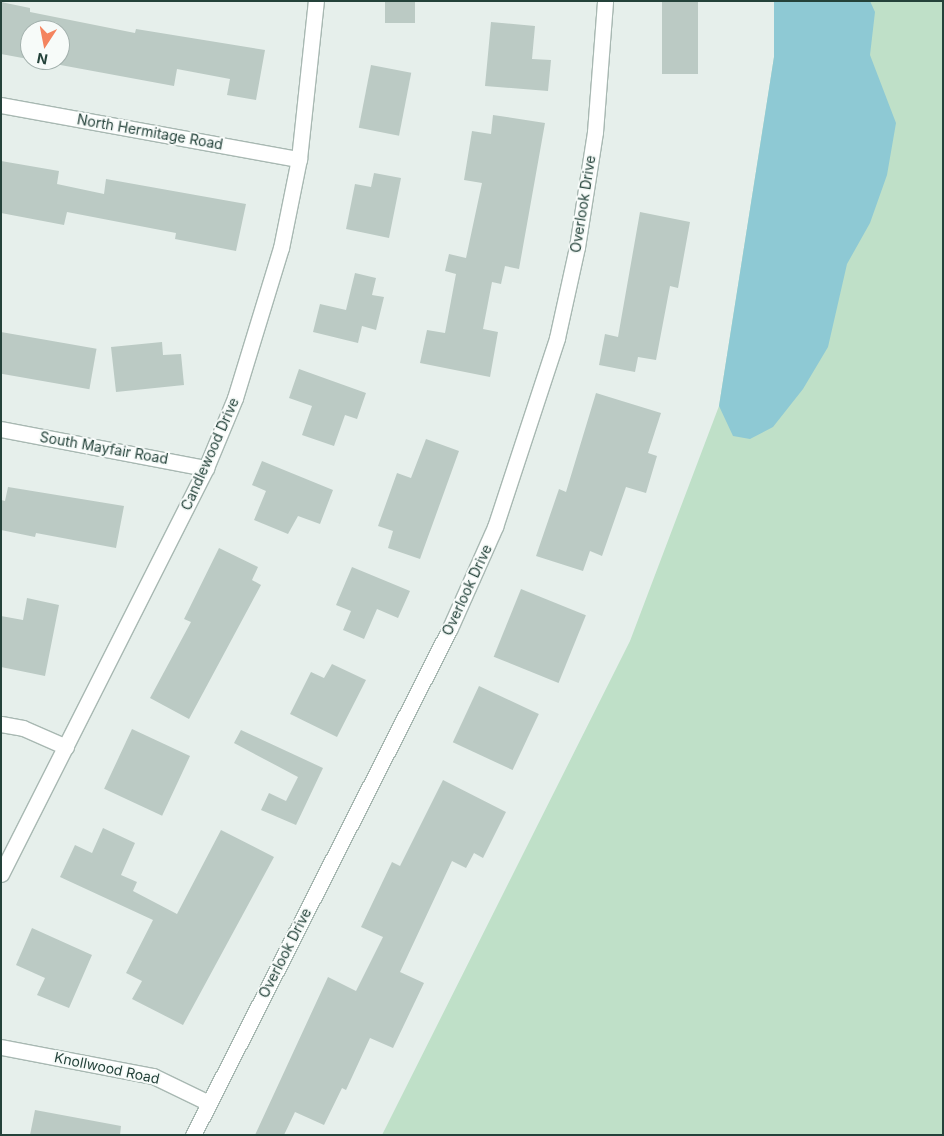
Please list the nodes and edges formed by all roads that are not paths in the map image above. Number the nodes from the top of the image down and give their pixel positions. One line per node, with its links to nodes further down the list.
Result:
1 (316, 1): 4 (street, Candlewood Drive)
2 (605, 1): 11 (street, Overlook Drive)
3 (1, 105): 4 (street, North Hermitage Road)
4 (299, 159): 6 (street, Candlewood Drive)
5 (1, 430): 6 (street, South Mayfair Road)
6 (206, 468): 8 (street, Candlewood Drive)
7 (1, 724): 8 (street)
8 (66, 747): 9 (street, Candlewood Drive)
9 (1, 874)
10 (1, 1047): 11 (street, Knollwood Road)
11 (209, 1103): 12 (street, Overlook Drive)
12 (193, 1135)

